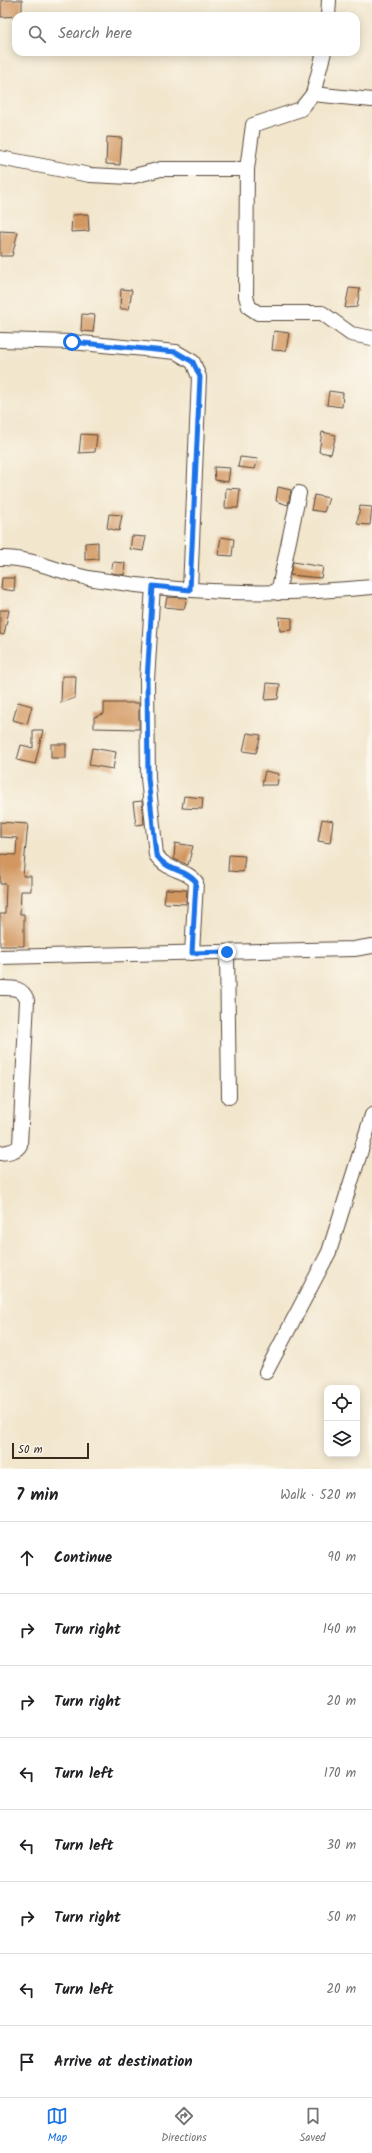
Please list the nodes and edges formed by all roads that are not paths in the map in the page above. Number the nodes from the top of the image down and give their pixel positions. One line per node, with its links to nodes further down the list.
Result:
1 (329, 0): 2 (street)
2 (328, 12)
3 (323, 56): 4 (street)
4 (313, 94): 5 (street); 7 (street)
5 (372, 100)
6 (0, 158): 7 (street)
7 (247, 169): 8 (street)
8 (372, 338)
9 (0, 340): 14 (street)
10 (299, 493): 15 (street)
11 (0, 558): 12 (street)
12 (153, 586): 14 (street); 18 (street)
13 (372, 587): 15 (street)
14 (190, 590): 15 (street)
15 (278, 593)
16 (372, 946): 17 (street)
17 (227, 952): 18 (street); 21 (street)
18 (192, 953): 19 (street)
19 (0, 957)
20 (0, 988): 23 (street)
21 (229, 1097)
22 (372, 1115): 24 (street)
23 (0, 1153)
24 (266, 1372)

